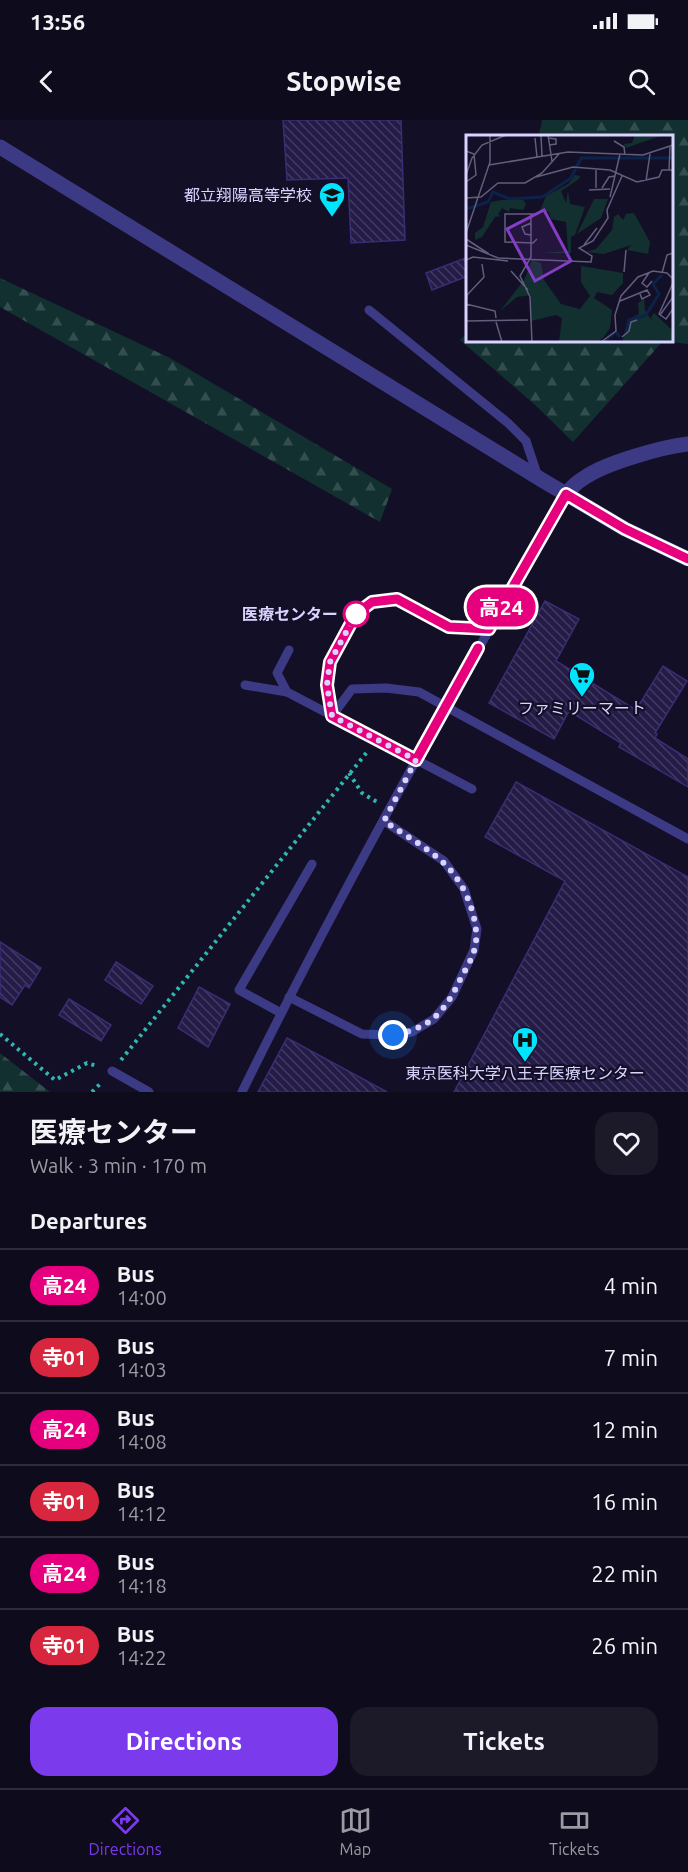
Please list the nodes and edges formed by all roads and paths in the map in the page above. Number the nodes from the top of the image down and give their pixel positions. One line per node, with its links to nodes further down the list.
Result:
1 (0, 147): 4 (street)
2 (369, 310): 4 (lane)
3 (688, 444): 5 (street)
4 (538, 477): 5 (street)
5 (566, 494): 6 (street); 7 (lane)
6 (688, 559)
7 (489, 629): 11 (lane); 12 (lane)
8 (289, 650): 10 (lane)
9 (245, 685): 10 (lane)
10 (287, 692): 12 (lane)
11 (446, 706): 12 (lane); 14 (lane); 19 (lane)
12 (332, 716): 13 (lane)
13 (376, 740): 14 (lane); 15 (path)
14 (416, 760): 16 (lane); 18 (lane)
15 (349, 773): 17 (path); 24 (path)
16 (472, 789)
17 (380, 805)
18 (384, 821): 21 (lane); 21 (lane)
19 (688, 839)
20 (312, 864): 22 (lane)
21 (289, 997): 22 (lane)
22 (281, 1013): 27 (lane)
23 (0, 1034): 24 (path)
24 (112, 1071): 25 (path); 26 (lane)
25 (92, 1092)
26 (149, 1092)
27 (242, 1092)

